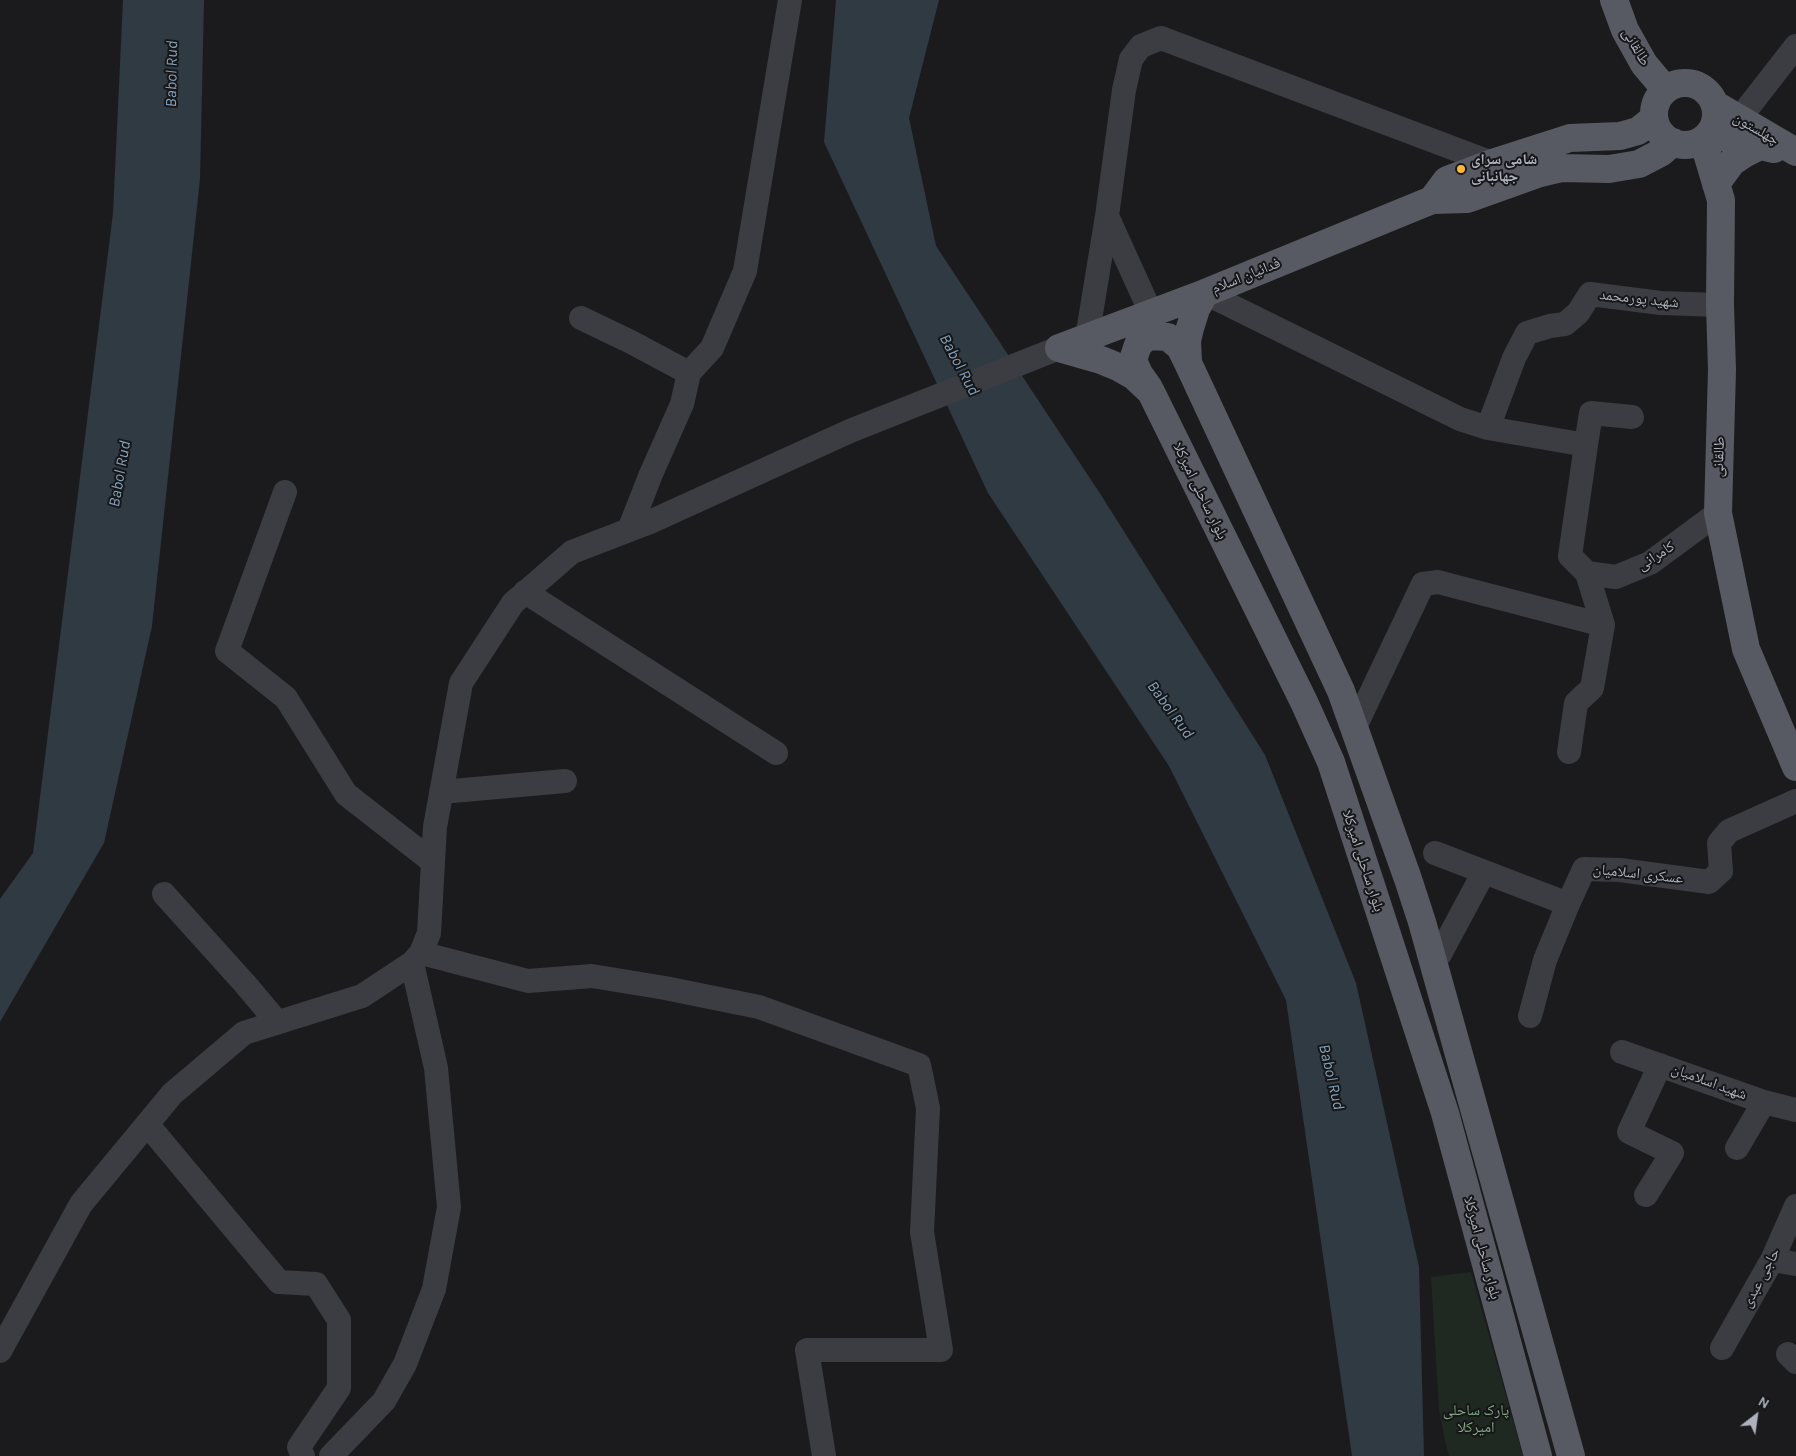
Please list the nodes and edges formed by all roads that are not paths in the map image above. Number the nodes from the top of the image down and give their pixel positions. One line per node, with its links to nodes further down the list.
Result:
1 (790, 0): 22 (street)
2 (1614, 0): 4 (main road, طالقانی)
3 (1796, 46): 5 (street)
4 (1665, 89): 5 (main road); 6 (main road)
5 (1727, 112): 7 (main road); 9 (main road, چهلستون)
6 (1654, 118): 7 (main road); 10 (main road)
7 (1691, 140): 8 (main road, چهلستون); 11 (main road); 12 (main road, فدائیان اسلام); 14 (main road, طالقانی)
8 (1760, 146): 9 (main road, چهلستون); 11 (main road)
9 (1796, 153)
10 (1492, 163): 12 (main road); 13 (street)
11 (1716, 184): 14 (main road)
12 (1432, 200): 15 (main road, فدائیان اسلام)
13 (1107, 216): 17 (street); 19 (street)
14 (1722, 225): 16 (main road, طالقانی)
15 (1205, 293): 17 (main road, فدائیان اسلام); 21 (main road, بلوار ساحلی امیرکلا); 25 (street)
16 (1720, 304): 25 (street, شهید پورمحمد); 28 (main road, طالقانی)
17 (1151, 313): 19 (main road, فدائیان اسلام)
18 (581, 318): 22 (street)
19 (1087, 338): 20 (main road, فدائیان اسلام)
20 (1059, 348): 23 (main road, بلوار ساحلی امیرکلا); 29 (street)
21 (1188, 363): 23 (main road); 33 (main road, بلوار ساحلی امیرکلا)
22 (689, 373): 29 (street)
23 (1151, 392): 64 (main road, بلوار ساحلی امیرکلا)
24 (1632, 417): 26 (street)
25 (1488, 428): 26 (street)
26 (1586, 445): 30 (street)
27 (285, 492): 41 (street)
28 (1718, 513): 30 (street, کامرانی); 36 (main road, طالقانی)
29 (629, 530): 31 (street)
30 (1587, 573): 32 (street)
31 (525, 592): 35 (street); 38 (street)
32 (1602, 625): 33 (street); 34 (street)
33 (1354, 729): 65 (main road, بلوار ساحلی امیرکلا)
34 (1569, 752)
35 (776, 753)
36 (1796, 767)
37 (565, 781): 38 (street)
38 (441, 792): 41 (street)
39 (1796, 801): 44 (street, عسکری اسلامیان)
40 (1435, 853): 42 (street)
41 (433, 862): 46 (street)
42 (1484, 872): 44 (street); 45 (street)
43 (164, 894): 48 (street)
44 (1568, 904): 47 (street)
45 (1440, 954)
46 (416, 958): 48 (street); 62 (street); 63 (street)
47 (1530, 1016)
48 (278, 1022): 53 (street)
49 (1622, 1052): 50 (street, شهید اسلامیان)
50 (1660, 1065): 51 (street, شهید اسلامیان); 55 (street)
51 (1764, 1102): 52 (street, شهید اسلامیان); 54 (street)
52 (1796, 1110)
53 (147, 1124): 60 (street); 61 (street)
54 (1737, 1148)
55 (1646, 1195)
56 (1796, 1206): 57 (street, حاجی عبدی)
57 (1772, 1260): 58 (street); 59 (street, حاجی عبدی)
58 (1796, 1264)
59 (1722, 1348)
60 (0, 1351)
61 (303, 1456)
62 (331, 1456)
63 (824, 1456)
64 (1538, 1456)
65 (1571, 1456)

